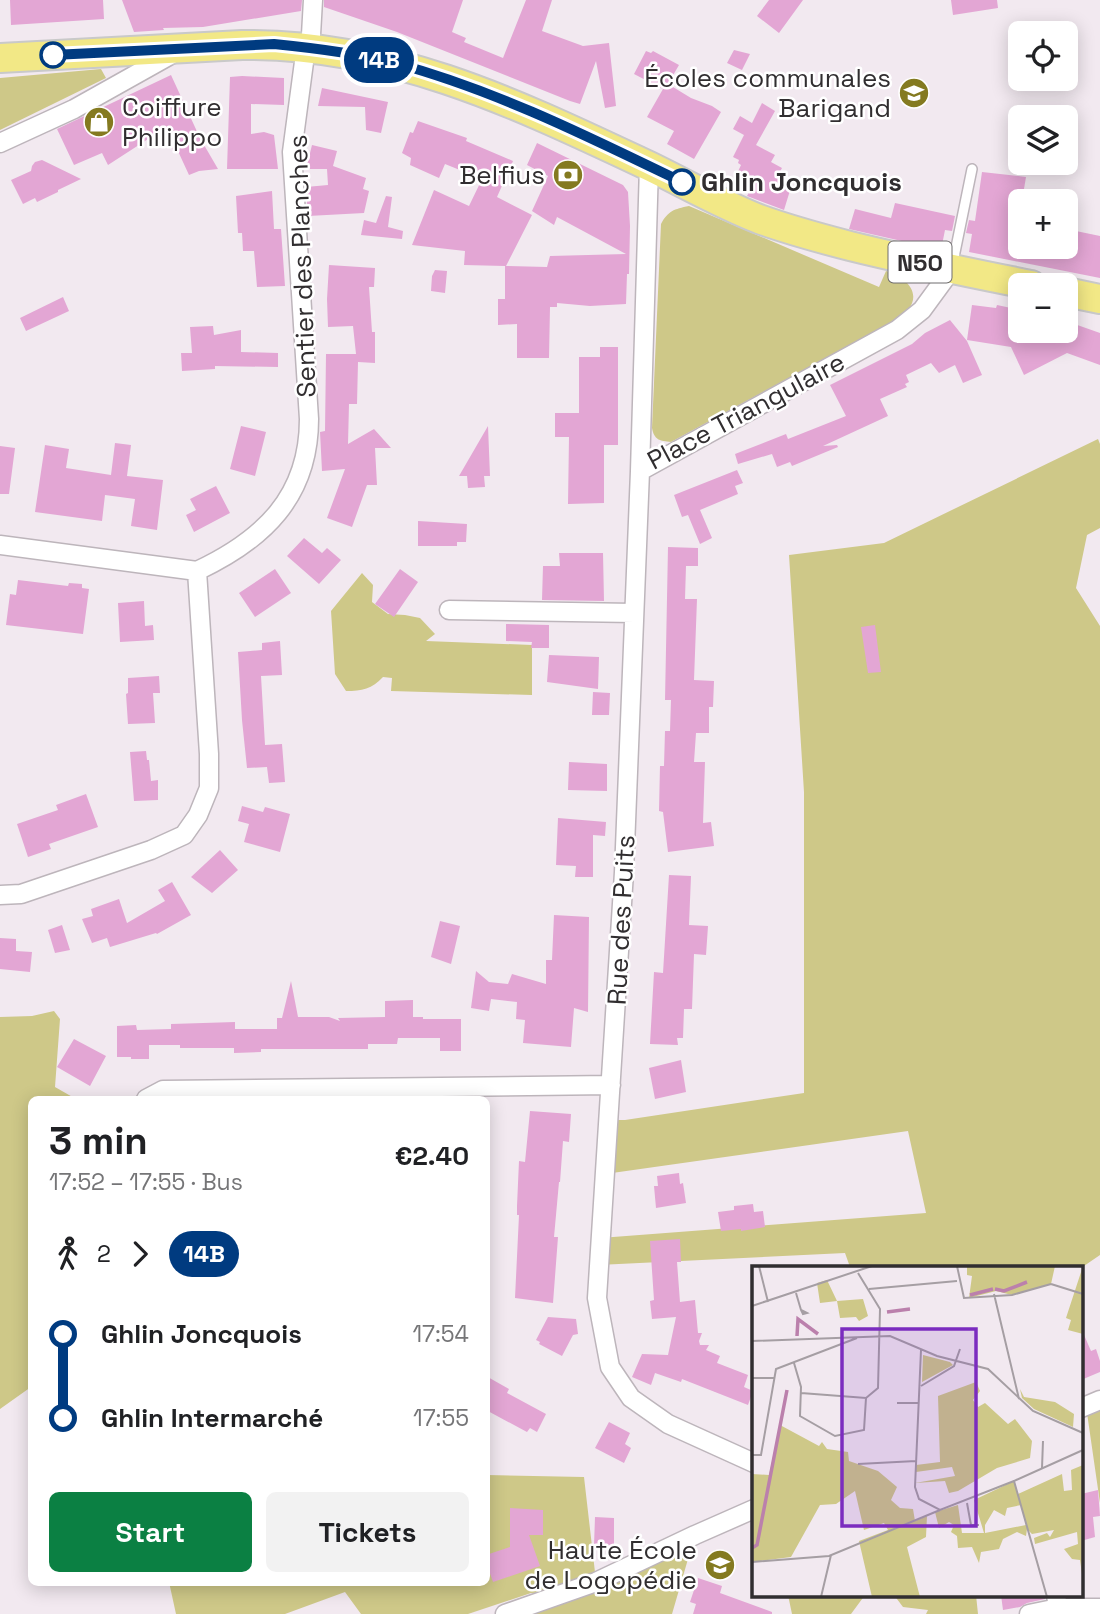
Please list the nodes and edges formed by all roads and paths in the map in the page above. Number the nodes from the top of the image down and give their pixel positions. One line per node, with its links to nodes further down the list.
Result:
1 (313, 0): 2 (street, Sentier des Planches)
2 (306, 47): 3 (main road, N50); 6 (main road, N50); 14 (street, Sentier des Planches)
3 (183, 48): 4 (main road, N50); 5 (street)
4 (0, 58)
5 (0, 144)
6 (649, 166): 8 (main road, N50); 12 (street, Place Triangulaire)
7 (972, 169): 8 (lane)
8 (952, 269): 9 (main road, N50); 12 (street, Place Triangulaire)
9 (1008, 280)
10 (1078, 294): 11 (main road)
11 (1100, 299)
12 (639, 471): 16 (street, Rue des Puits)
13 (0, 545): 14 (street)
14 (197, 571): 17 (street)
15 (449, 610): 16 (street)
16 (634, 613): 18 (street, Rue des Puits)
17 (0, 895)
18 (611, 1085): 19 (street); 22 (street, Rue des Puits)
19 (152, 1096)
20 (1100, 1400): 21 (street)
21 (1082, 1408)
22 (752, 1462)
23 (752, 1510): 26 (street)
24 (1057, 1601): 25 (street); 27 (street)
25 (1100, 1608)
26 (505, 1614)
27 (1029, 1614)

